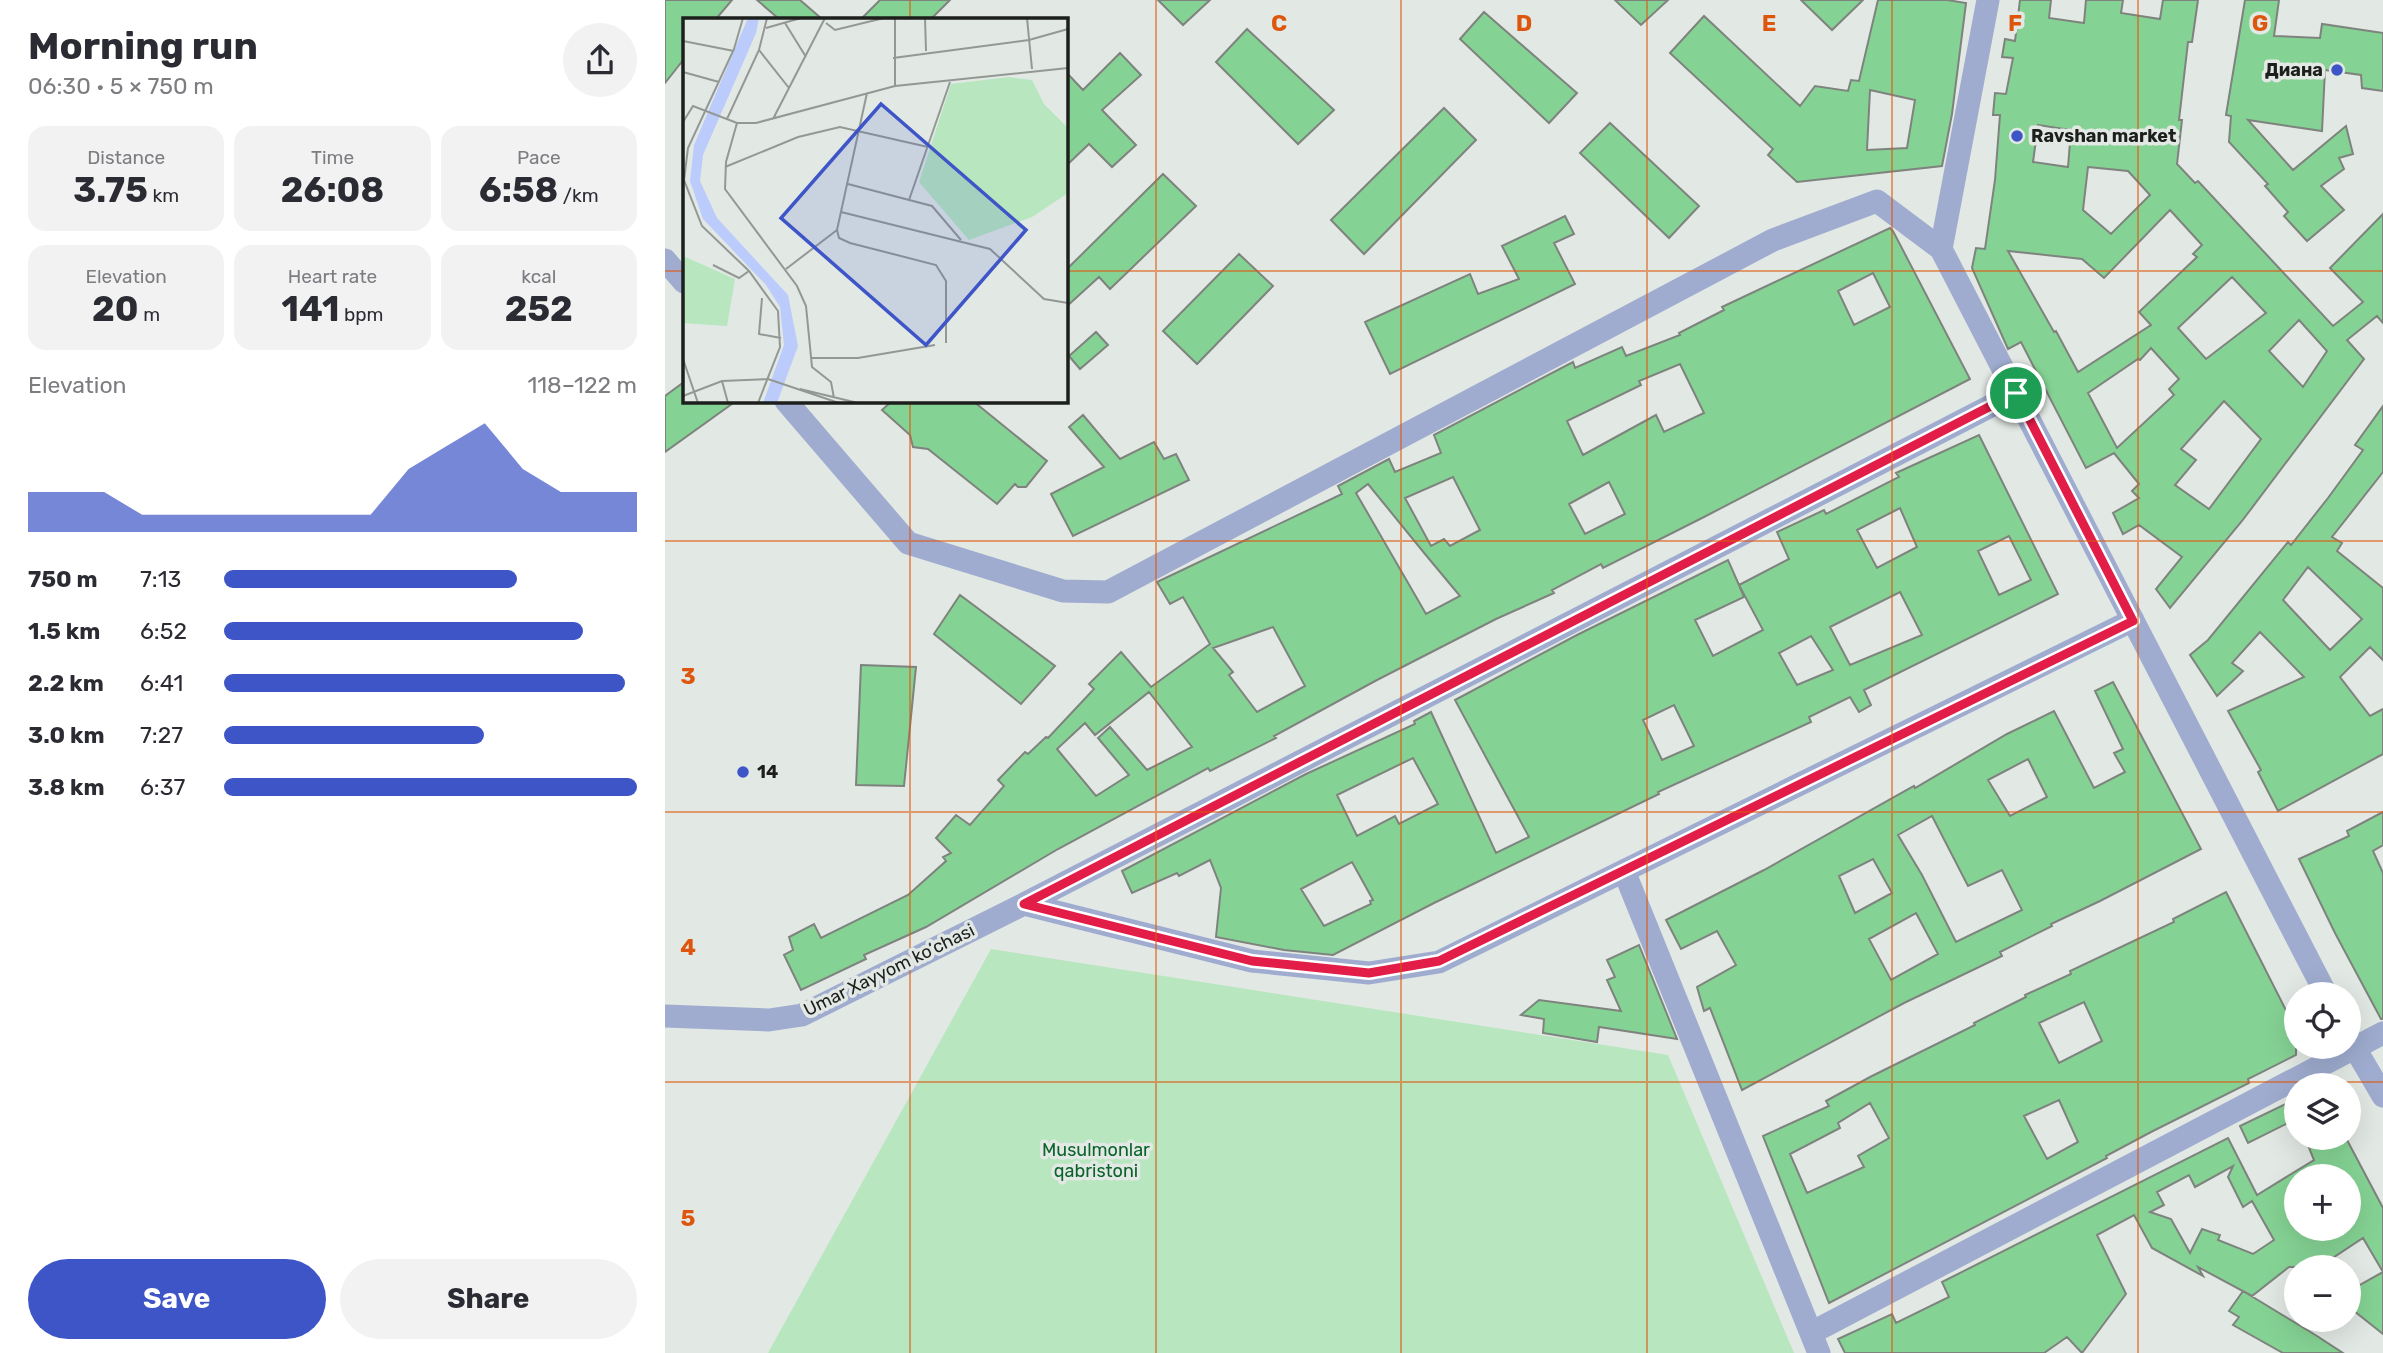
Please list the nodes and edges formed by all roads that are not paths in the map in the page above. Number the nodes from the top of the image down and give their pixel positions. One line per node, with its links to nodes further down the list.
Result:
1 (1988, 0): 2 (street)
2 (1941, 249): 5 (street); 6 (street)
3 (665, 260): 4 (street)
4 (683, 281)
5 (2016, 393): 7 (street); 9 (street, Umar Xayyom ko‘chasi)
6 (787, 402)
7 (2133, 621): 8 (street); 10 (street)
8 (1624, 871): 9 (street); 17 (street)
9 (1024, 904): 11 (street, Umar Xayyom ko‘chasi)
10 (2320, 982)
11 (665, 1016)
12 (2383, 1033): 13 (street)
13 (2361, 1041)
14 (2324, 1059): 17 (street)
15 (2360, 1059): 16 (street)
16 (2383, 1096)
17 (1815, 1343)

